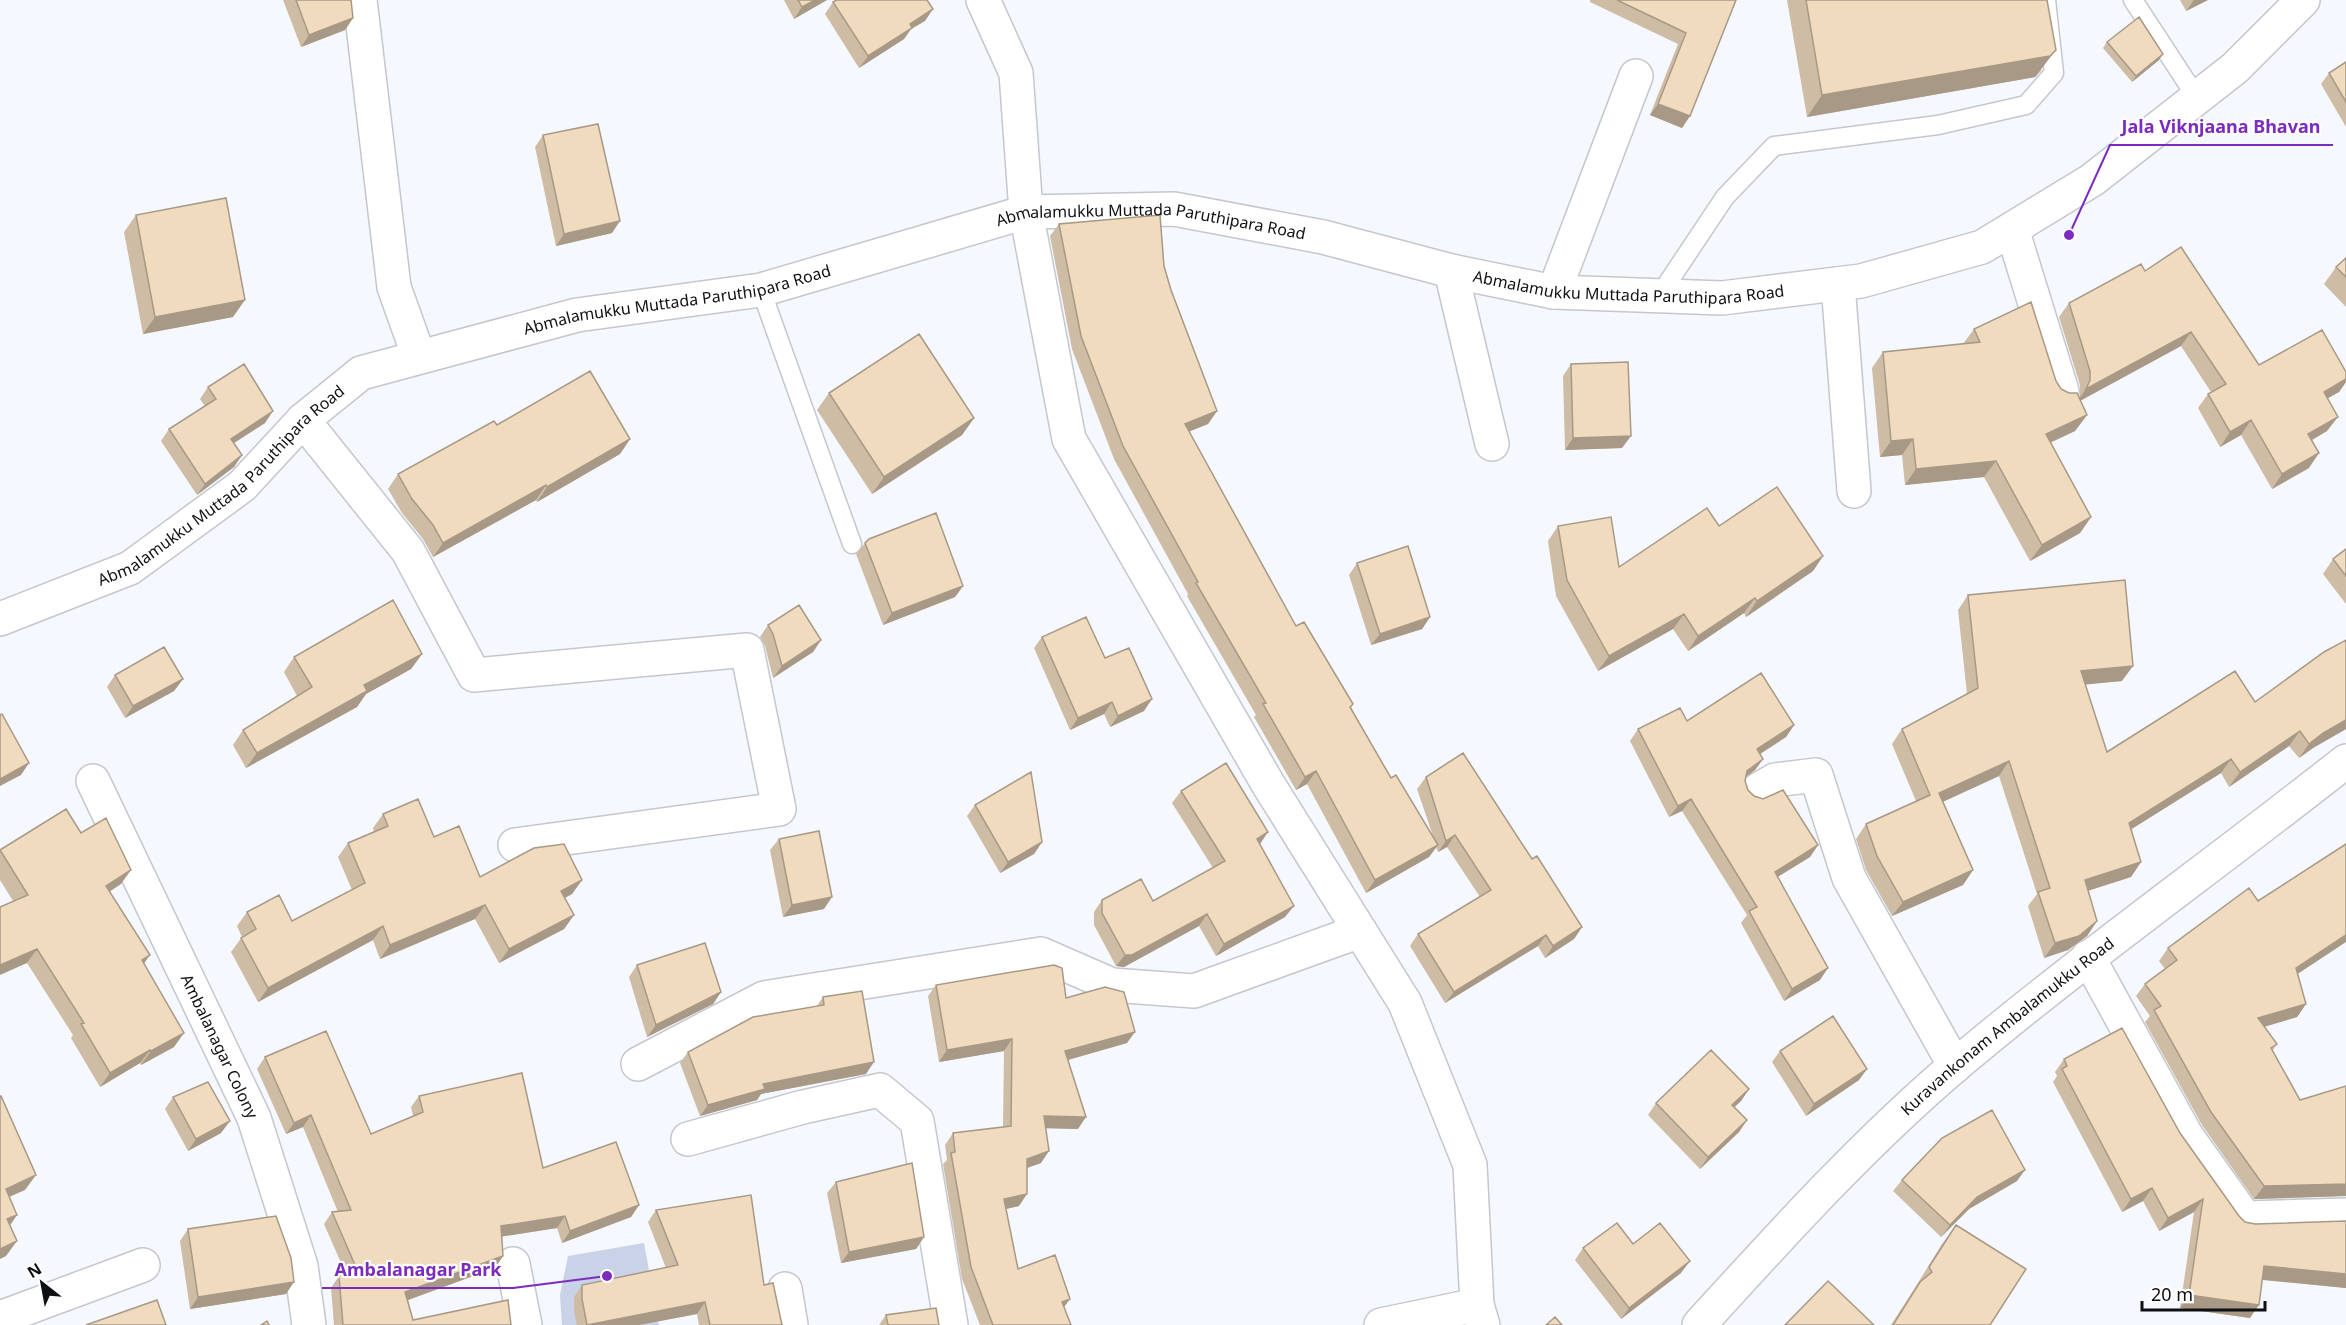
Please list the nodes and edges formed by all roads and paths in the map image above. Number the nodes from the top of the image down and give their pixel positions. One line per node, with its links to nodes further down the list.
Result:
1 (360, 0): 15 (street)
2 (983, 0): 8 (street)
3 (2046, 0): 14 (lane)
4 (2133, 0): 7 (lane)
5 (2303, 0): 7 (street, Abmalamukku Muttada Paruthipara Road)
6 (1636, 76): 13 (street)
7 (2196, 98): 9 (street, Abmalamukku Muttada Paruthipara Road)
8 (1026, 212): 10 (street, Abmalamukku Muttada Paruthipara Road); 12 (street, Abmalamukku Muttada Paruthipara Road); 26 (street)
9 (2012, 229): 11 (street, Abmalamukku Muttada Paruthipara Road); 16 (street)
10 (1451, 271): 13 (street, Abmalamukku Muttada Paruthipara Road); 18 (street)
11 (1838, 284): 14 (street, Abmalamukku Muttada Paruthipara Road); 19 (street)
12 (761, 290): 15 (street, Abmalamukku Muttada Paruthipara Road); 20 (lane)
13 (1554, 292): 14 (street, Abmalamukku Muttada Paruthipara Road)
14 (1659, 296)
15 (419, 357): 17 (street, Abmalamukku Muttada Paruthipara Road)
16 (2062, 391)
17 (303, 420): 21 (street, Abmalamukku Muttada Paruthipara Road); 25 (street)
18 (1492, 444)
19 (1854, 491)
20 (852, 544)
21 (0, 619)
22 (2346, 761): 27 (street, Kuravankonam Ambalamukku Road)
23 (93, 780): 37 (street, Ambalanagar Colony)
24 (1755, 792): 29 (street)
25 (515, 845)
26 (1360, 931): 28 (street); 35 (street)
27 (2088, 957): 29 (street, Kuravankonam Ambalamukku Road); 31 (street)
28 (638, 1064)
29 (1955, 1066): 42 (street, Kuravankonam Ambalamukku Road)
30 (688, 1139): 40 (street)
31 (2346, 1215)
32 (513, 1264): 38 (street)
33 (143, 1265): 36 (street)
34 (785, 1289): 39 (street)
35 (1480, 1315): 41 (street)
36 (0, 1318)
37 (309, 1325)
38 (525, 1325)
39 (791, 1325)
40 (951, 1325)
41 (1381, 1325)
42 (1699, 1325)

